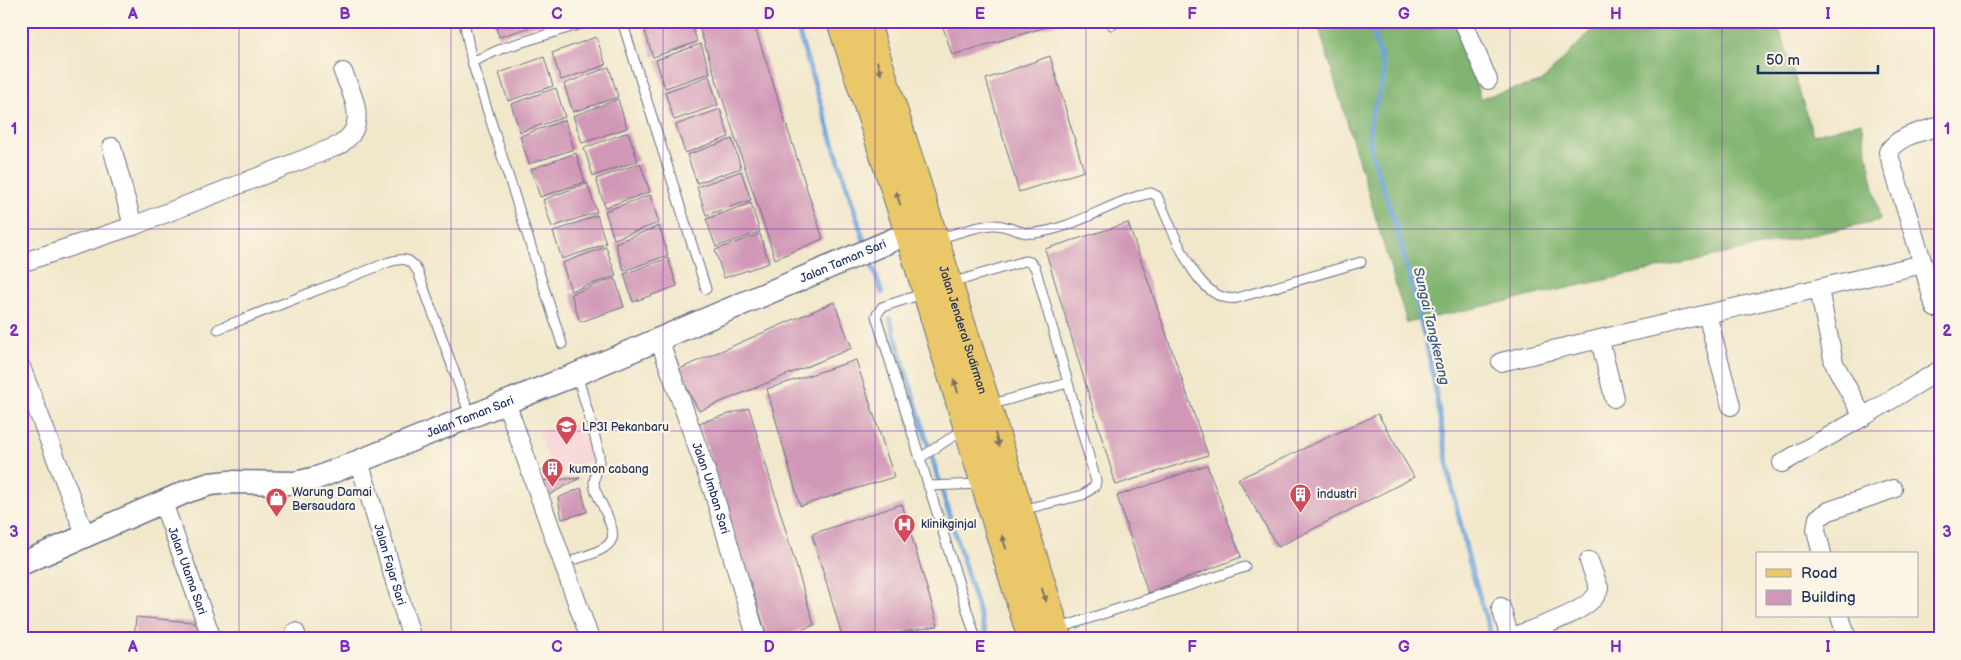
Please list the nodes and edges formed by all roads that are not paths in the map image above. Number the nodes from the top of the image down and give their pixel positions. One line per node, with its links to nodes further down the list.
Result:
1 (464, 21): 7 (lane)
2 (591, 21): 7 (lane)
3 (622, 21): 18 (lane)
4 (841, 21): 13 (main road, Jalan Jenderal Sudirman, one-way to 4)
5 (865, 21): 13 (main road, Jalan Jenderal Sudirman, one-way to 13)
6 (1462, 21): 9 (street)
7 (472, 62): 25 (lane)
8 (343, 72): 12 (street)
9 (1488, 80)
10 (1940, 126): 16 (street)
11 (112, 147): 12 (street)
12 (133, 226): 15 (street)
13 (922, 236): 14 (lane); 17 (main road, Jalan Jenderal Sudirman); 23 (street, Jalan Taman Sari)
14 (1360, 262)
15 (21, 263)
16 (1923, 264): 19 (street); 20 (street)
17 (938, 288): 30 (lane); 33 (main road, Jalan Jenderal Sudirman); 37 (main road, Jalan Jenderal Sudirman, one-way to 17); 38 (lane)
18 (706, 289)
19 (1819, 289): 21 (street); 36 (street)
20 (1935, 308)
21 (1708, 314): 24 (street); 34 (street)
22 (218, 329): 35 (lane)
23 (659, 339): 29 (street, Jalan Taman Sari); 59 (street, Jalan Umban Sari)
24 (1600, 340): 26 (street); 31 (street)
25 (562, 344)
26 (1501, 362)
27 (21, 366): 46 (street)
28 (1940, 370): 36 (street)
29 (577, 374): 32 (street, Jalan Taman Sari); 48 (lane)
30 (1068, 383): 33 (lane); 45 (lane)
31 (1614, 398)
32 (506, 402): 35 (street, Jalan Taman Sari); 58 (street)
33 (987, 406): 45 (main road, Jalan Jenderal Sudirman, one-way to 45)
34 (1731, 406)
35 (470, 416): 39 (street, Jalan Taman Sari)
36 (1863, 417): 40 (street)
37 (968, 427): 38 (lane); 41 (main road, Jalan Jenderal Sudirman)
38 (922, 457): 42 (lane)
39 (359, 461): 44 (street, Jalan Taman Sari); 57 (street, Jalan Fajar Sari)
40 (1782, 463)
41 (986, 484): 42 (lane); 54 (main road, Jalan Jenderal Sudirman, one-way to 41)
42 (931, 486): 60 (lane)
43 (1892, 489): 47 (street)
44 (162, 503): 46 (street, Jalan Taman Sari); 56 (street, Jalan Utama Sari)
45 (1018, 511): 54 (main road, Jalan Jenderal Sudirman, one-way to 54)
46 (86, 537): 50 (street, Jalan Taman Sari)
47 (1822, 552)
48 (576, 559)
49 (1589, 561): 55 (street)
50 (21, 564)
51 (1245, 567): 54 (lane)
52 (1501, 607): 55 (street)
53 (1841, 618): 61 (street)
54 (1048, 636)
55 (1510, 638)
56 (212, 639)
57 (412, 639)
58 (590, 639)
59 (757, 639)
60 (976, 639)
61 (1846, 639)

